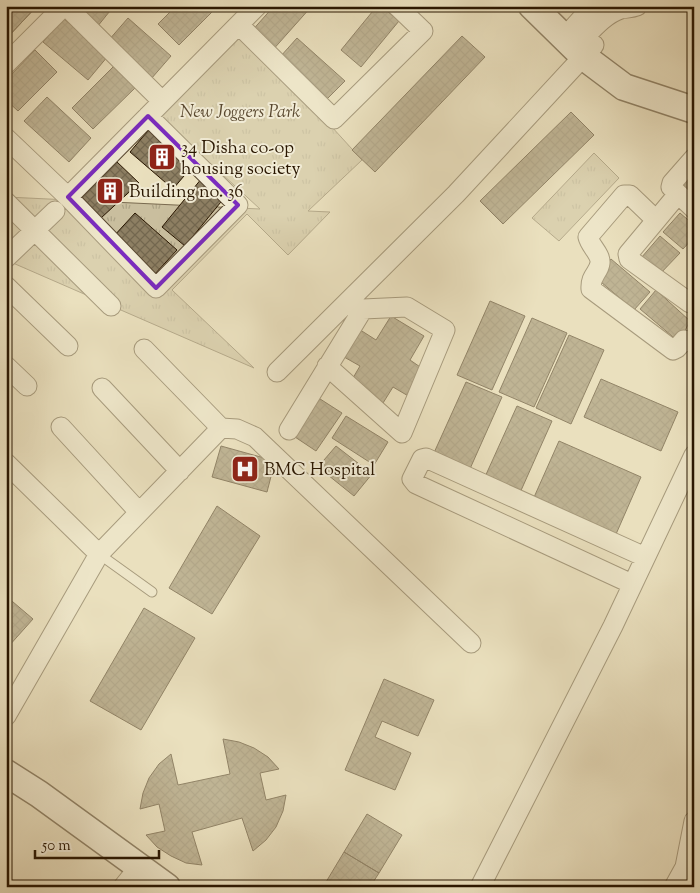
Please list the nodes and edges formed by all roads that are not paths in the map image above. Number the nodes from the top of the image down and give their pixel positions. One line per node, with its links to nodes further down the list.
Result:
1 (65, 6): 9 (street); 11 (street)
2 (398, 6): 7 (street)
3 (532, 6): 8 (street)
4 (552, 6): 8 (street)
5 (593, 6): 8 (street)
6 (636, 7): 8 (street)
7 (244, 14): 11 (street)
8 (579, 42): 10 (street); 12 (street); 27 (street)
9 (6, 64)
10 (694, 91)
11 (162, 101): 13 (street)
12 (694, 110)
13 (148, 116): 17 (street); 17 (street)
14 (6, 138): 17 (street)
15 (694, 158): 16 (street)
16 (678, 194): 19 (street); 21 (street)
17 (68, 197)
18 (6, 202): 22 (street)
19 (694, 209)
20 (55, 211): 22 (street)
21 (656, 220): 25 (street); 29 (street)
22 (34, 230): 23 (street); 26 (street)
23 (6, 258)
24 (6, 286): 30 (street)
25 (694, 302)
26 (111, 306)
27 (331, 318): 28 (street); 34 (street)
28 (346, 335): 33 (street); 33 (street)
29 (694, 342)
30 (68, 346)
31 (144, 349): 38 (street)
32 (6, 366): 35 (street)
33 (327, 366): 39 (street)
34 (277, 372)
35 (27, 386)
36 (102, 388): 42 (street)
37 (61, 427): 43 (street)
38 (221, 428): 42 (street); 48 (street)
39 (289, 430)
40 (694, 455): 45 (street)
41 (9, 471): 44 (street)
42 (180, 471): 43 (street)
43 (139, 512): 44 (street)
44 (99, 554): 47 (lane); 49 (street)
45 (640, 555): 46 (street); 46 (street)
46 (628, 581): 56 (street)
47 (152, 592)
48 (471, 643)
49 (13, 688): 50 (street)
50 (6, 716)
51 (6, 773): 54 (street)
52 (6, 789): 54 (street)
53 (694, 821): 57 (street)
54 (134, 880): 55 (street)
55 (167, 887)
56 (480, 887)
57 (674, 887)

